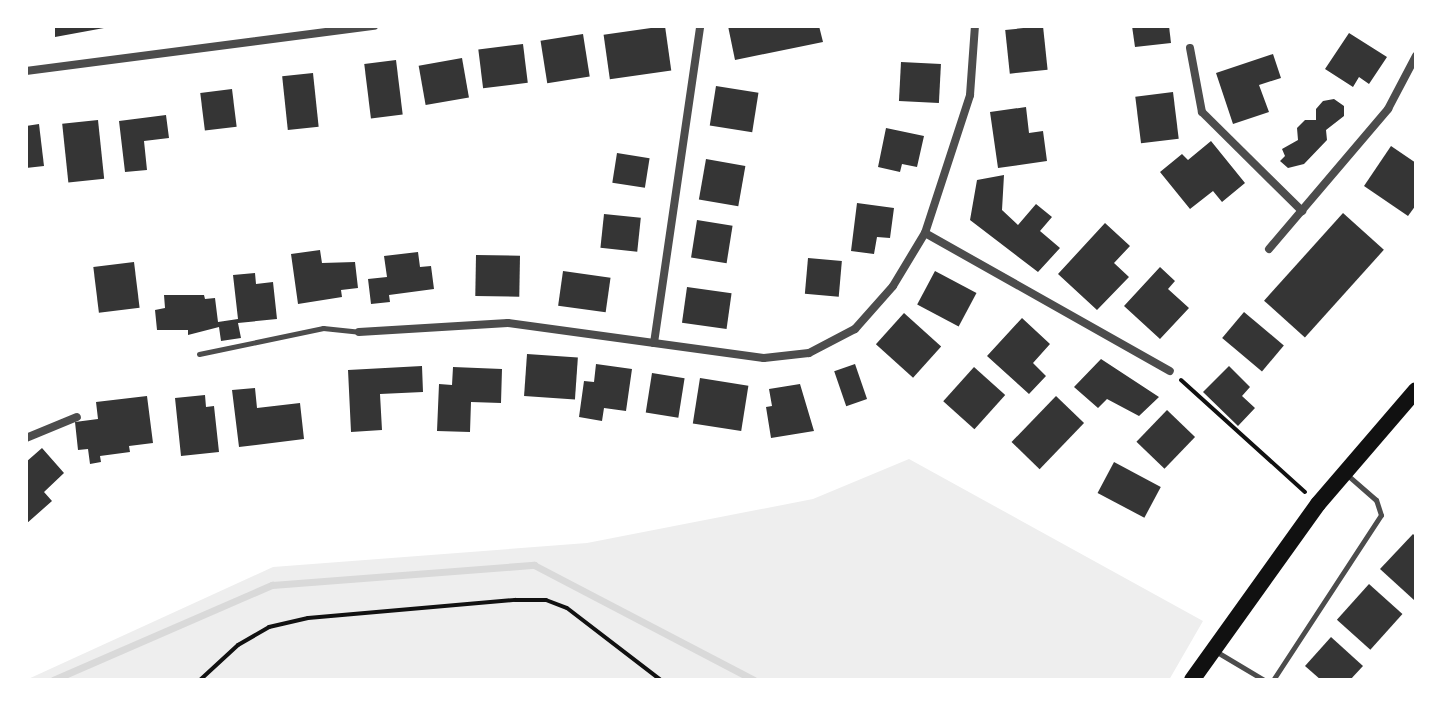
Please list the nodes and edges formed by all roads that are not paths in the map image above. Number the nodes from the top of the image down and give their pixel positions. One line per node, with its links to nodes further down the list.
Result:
1 (374, 26): 6 (street)
2 (700, 26): 11 (street)
3 (975, 26): 8 (street)
4 (1190, 48): 7 (street)
5 (1416, 56): 7 (street)
6 (26, 71)
7 (1302, 211): 9 (street)
8 (925, 233): 11 (street); 13 (street)
9 (1269, 249)
10 (359, 332): 11 (street); 12 (lane)
11 (654, 343)
12 (199, 354)
13 (1170, 371)
14 (1416, 390): 17 (main road)
15 (77, 417): 16 (street)
16 (26, 438)
17 (1345, 473): 18 (main road); 21 (lane)
18 (1213, 649): 19 (main road); 20 (lane)
19 (1192, 680)
20 (1264, 680)
21 (1273, 680)

